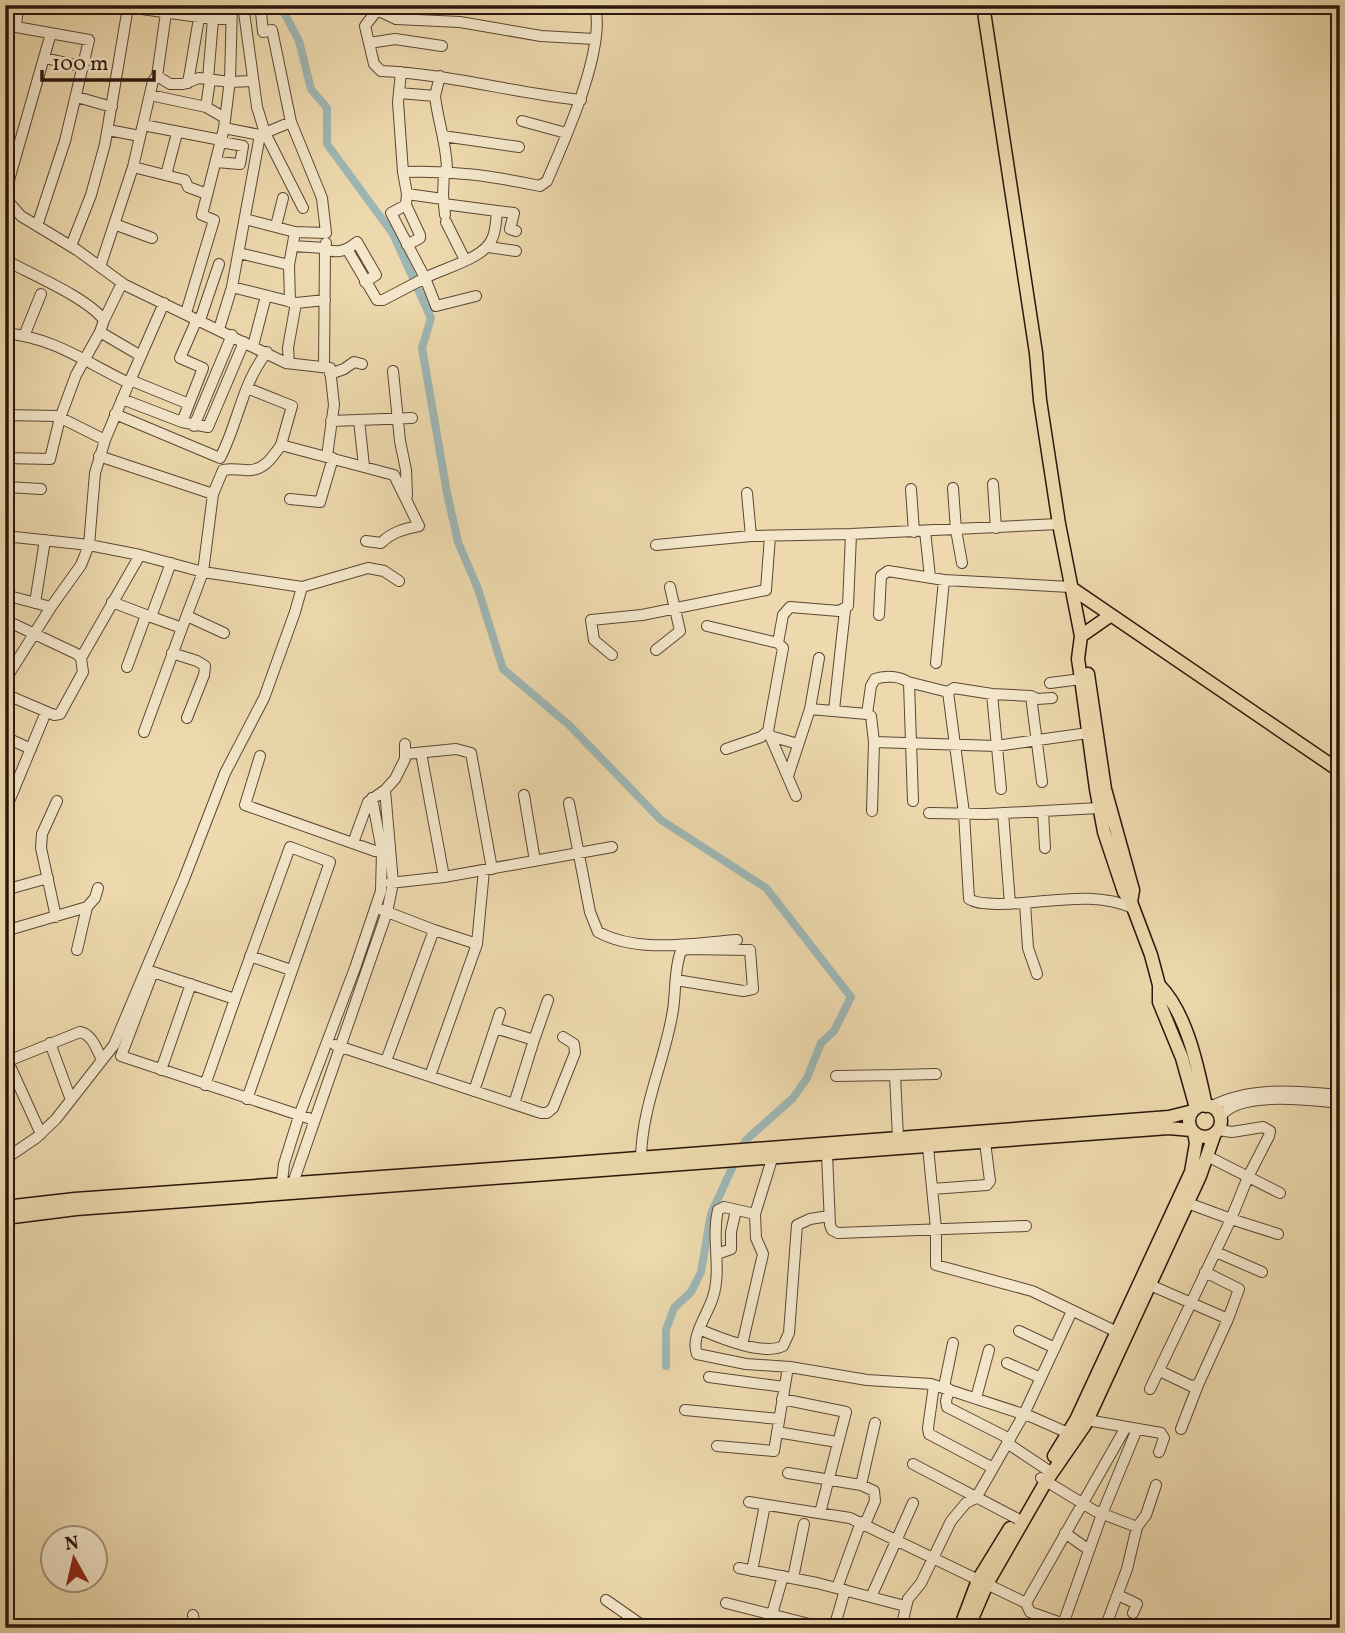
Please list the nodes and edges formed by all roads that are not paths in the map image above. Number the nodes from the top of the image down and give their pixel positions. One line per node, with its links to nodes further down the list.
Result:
1 (18, 5): 13 (street)
2 (232, 5): 12 (street)
3 (243, 5): 24 (street)
4 (595, 5): 15 (street)
5 (984, 5): 134 (main road)
6 (123, 6): 9 (street); 34 (street)
7 (379, 8): 15 (street); 16 (street)
8 (261, 12): 37 (street)
9 (166, 13): 10 (street); 21 (street)
10 (199, 18): 11 (street); 26 (street)
11 (213, 19): 12 (street); 23 (street)
12 (231, 19): 25 (street)
13 (11, 26): 14 (street)
14 (51, 33): 18 (street); 19 (street)
15 (594, 39): 33 (street)
16 (369, 43): 17 (street); 20 (street)
17 (442, 46)
18 (45, 58): 19 (street); 54 (street)
19 (84, 67): 31 (street)
20 (401, 72): 22 (street); 28 (street)
21 (157, 76): 27 (street); 29 (street)
22 (440, 76): 30 (street); 33 (street)
23 (209, 80): 25 (street); 26 (street); 35 (street)
24 (252, 81): 25 (street); 43 (street)
25 (230, 82): 38 (street)
26 (188, 83): 27 (street)
27 (170, 84): 32 (street)
28 (399, 93): 30 (street); 50 (street)
29 (150, 95): 32 (street); 40 (street)
30 (435, 96): 44 (street)
31 (77, 97): 34 (street); 62 (street)
32 (166, 98): 35 (street)
33 (581, 100): 42 (street)
34 (112, 107): 39 (street)
35 (205, 107): 38 (street)
36 (522, 121): 42 (street)
37 (291, 122): 43 (street); 66 (street)
38 (225, 123): 43 (street); 45 (street)
39 (108, 130): 40 (street); 68 (street)
40 (141, 131): 41 (street); 48 (street)
41 (177, 133): 45 (street); 51 (street)
42 (566, 133): 49 (street)
43 (262, 134): 58 (street); 60 (street)
44 (443, 136): 46 (street); 49 (street)
45 (221, 141): 47 (street); 47 (street)
46 (519, 147)
47 (216, 162): 52 (street)
48 (133, 167): 51 (street); 61 (street)
49 (446, 171): 50 (street); 56 (street)
50 (403, 173): 53 (street)
51 (166, 175): 52 (street)
52 (207, 194): 89 (street)
53 (407, 194): 56 (street); 57 (street)
54 (5, 196): 62 (street)
55 (282, 198): 63 (street)
56 (444, 202): 59 (street); 75 (street)
57 (406, 205): 70 (street); 70 (street)
58 (303, 208)
59 (497, 211): 64 (street); 71 (street)
60 (245, 219): 63 (street); 74 (street)
61 (114, 224): 67 (street); 79 (street)
62 (37, 226): 68 (street)
63 (276, 226): 65 (street)
64 (516, 231)
65 (295, 232): 66 (street); 69 (street)
66 (326, 233): 72 (street)
67 (152, 237)
68 (71, 246): 79 (street)
69 (293, 246): 72 (street); 78 (street)
70 (407, 246): 80 (street)
71 (488, 247): 73 (street); 75 (street)
72 (325, 248): 80 (street); 86 (street)
73 (516, 251)
74 (239, 253): 78 (street); 82 (street)
75 (465, 260): 80 (street)
76 (7, 264): 91 (street)
77 (219, 264): 90 (street)
78 (289, 265): 87 (street)
79 (100, 267): 81 (street)
80 (419, 282): 85 (street)
81 (122, 283): 88 (street); 91 (street)
82 (232, 287): 84 (street); 92 (street)
83 (41, 294): 96 (street)
84 (266, 296): 87 (street); 97 (street)
85 (476, 296)
86 (325, 300): 87 (street); 104 (street)
87 (293, 302): 102 (street)
88 (164, 303): 89 (street); 100 (street)
89 (186, 313): 90 (street)
90 (199, 319): 92 (street); 109 (street)
91 (104, 320): 93 (street)
92 (219, 329): 95 (street)
93 (100, 332): 100 (street); 101 (street)
94 (6, 333): 96 (street); 98 (street)
95 (232, 335): 97 (street); 118 (street)
96 (24, 336): 101 (street)
97 (249, 344): 99 (street); 118 (street)
98 (5, 352)
99 (267, 352): 102 (street); 107 (street)
100 (141, 356): 106 (street)
101 (84, 360): 106 (street); 112 (street)
102 (289, 363): 104 (street)
103 (362, 364): 104 (street)
104 (327, 370): 116 (street)
105 (393, 372): 113 (street)
106 (129, 382): 108 (street); 109 (street)
107 (247, 388): 110 (street); 120 (street)
108 (122, 398): 110 (street); 117 (street)
109 (189, 404): 117 (street)
110 (115, 414): 119 (street)
111 (5, 415): 112 (street)
112 (60, 418): 119 (street); 123 (street)
113 (397, 418): 114 (street); 115 (street); 132 (street)
114 (412, 418)
115 (359, 420): 116 (street); 124 (street)
116 (331, 421): 122 (street)
117 (182, 422): 118 (street)
118 (194, 426)
119 (105, 440): 121 (street)
120 (281, 445): 122 (street); 131 (street)
121 (99, 456): 131 (street); 145 (street)
122 (330, 457): 124 (street); 133 (street)
123 (5, 458)
124 (364, 466): 132 (street)
125 (993, 484): 135 (street)
126 (953, 488): 136 (street)
127 (41, 489): 129 (street)
128 (911, 489): 138 (street)
129 (6, 490)
130 (747, 493): 141 (street)
131 (213, 494): 151 (street)
132 (407, 497): 144 (street)
133 (290, 499)
134 (1059, 524): 135 (street); 157 (main road)
135 (996, 528): 136 (street)
136 (956, 530): 137 (street); 150 (street)
137 (926, 531): 138 (street); 152 (street)
138 (914, 532): 139 (street)
139 (850, 534): 142 (street); 163 (street)
140 (6, 536): 143 (street); 147 (street)
141 (751, 536): 142 (street); 146 (street)
142 (770, 536): 162 (street)
143 (46, 540): 145 (street); 160 (street)
144 (366, 541)
145 (89, 545): 148 (street); 161 (street)
146 (656, 545)
147 (5, 548)
148 (140, 555): 149 (street); 159 (street)
149 (171, 563): 151 (street); 166 (street)
150 (962, 563)
151 (203, 572): 155 (street); 167 (street)
152 (930, 577): 153 (street); 164 (street)
153 (943, 580): 157 (street); 180 (street)
154 (399, 581): 155 (street)
155 (302, 587): 270 (street)
156 (670, 587): 162 (street)
157 (1070, 587): 165 (main road); 173 (main road)
158 (5, 595): 160 (street)
159 (113, 602): 166 (street); 178 (street)
160 (35, 603): 161 (street)
161 (51, 607): 171 (street)
162 (676, 608): 175 (street); 177 (street)
163 (845, 610): 174 (street); 193 (street)
164 (879, 615)
165 (1111, 615): 173 (main road); 211 (main road)
166 (148, 616): 170 (street); 181 (street)
167 (187, 616): 170 (street); 172 (street)
168 (5, 620): 171 (street)
169 (707, 626): 174 (street)
170 (182, 628): 176 (street)
171 (35, 633): 178 (street); 182 (street)
172 (225, 634)
173 (1080, 639): 183 (main road); 244 (main road)
174 (778, 643): 198 (street)
175 (656, 650)
176 (172, 653): 196 (street); 197 (street)
177 (612, 655)
178 (81, 657): 194 (street)
179 (819, 658): 192 (street)
180 (936, 663)
181 (127, 667)
182 (8, 668): 184 (street)
183 (1081, 679): 186 (street); 199 (main road)
184 (5, 680)
185 (908, 682): 187 (street); 195 (street); 203 (street)
186 (1050, 683)
187 (948, 692): 189 (street); 205 (street)
188 (5, 694): 194 (street)
189 (992, 694): 190 (street); 206 (street)
190 (1031, 696): 191 (street); 201 (street)
191 (1052, 698)
192 (810, 709): 193 (street); 204 (street)
193 (834, 710): 195 (street)
194 (46, 712): 207 (street)
195 (867, 714): 202 (street)
196 (187, 718)
197 (144, 732)
198 (769, 733): 204 (street); 208 (street); 212 (street)
199 (1088, 733): 201 (street); 223 (main road)
200 (5, 737): 207 (street)
201 (1038, 741): 206 (street); 214 (street)
202 (874, 742): 203 (street); 225 (street)
203 (910, 743): 205 (street); 221 (street)
204 (799, 744): 212 (street)
205 (954, 744): 206 (street); 228 (street)
206 (996, 746): 215 (street)
207 (31, 749): 224 (street)
208 (726, 749)
209 (421, 753): 216 (street); 236 (street); 237 (street)
210 (260, 756): 230 (street)
211 (1337, 767): 213 (street)
212 (788, 776): 218 (street)
213 (1340, 780)
214 (1042, 782)
215 (1001, 789)
216 (385, 790): 219 (street); 233 (street)
217 (524, 795): 235 (street)
218 (796, 796)
219 (372, 798): 230 (street); 233 (street)
220 (57, 801): 238 (street)
221 (913, 801)
222 (569, 803): 234 (street)
223 (1099, 808): 226 (street); 244 (main road)
224 (5, 811)
225 (872, 811)
226 (1043, 812): 229 (street); 232 (street)
227 (929, 813): 228 (street)
228 (964, 813): 229 (street); 243 (street)
229 (1003, 813): 243 (street)
230 (352, 843): 233 (street)
231 (612, 847): 234 (street)
232 (1045, 848)
233 (387, 852): 239 (street)
234 (580, 853): 235 (street); 252 (street)
235 (535, 861): 236 (street)
236 (488, 869): 237 (street); 253 (street)
237 (444, 877): 239 (street)
238 (48, 878): 241 (street); 249 (street)
239 (388, 883): 246 (street); 247 (street)
240 (98, 888): 245 (street)
241 (5, 890)
242 (1025, 903): 243 (street); 244 (street); 257 (street)
243 (1010, 904)
244 (1132, 905): 284 (main road)
245 (87, 907): 249 (street); 254 (street)
246 (376, 907): 247 (street); 266 (street)
247 (387, 912): 251 (street); 268 (street)
248 (5, 913): 250 (street)
249 (56, 916): 250 (street)
250 (8, 930)
251 (434, 930): 253 (street); 271 (street)
252 (737, 940)
253 (477, 944): 275 (street)
254 (77, 950)
255 (250, 956): 256 (street); 256 (street); 260 (street)
256 (290, 970): 280 (street)
257 (1037, 974)
258 (676, 980): 258 (street); 295 (street)
259 (191, 984): 260 (street); 272 (street); 272 (street)
260 (235, 999): 277 (street)
261 (548, 1000): 265 (street)
262 (500, 1013): 263 (street)
263 (495, 1028): 265 (street); 278 (street)
264 (563, 1037): 283 (street)
265 (534, 1040): 283 (street)
266 (328, 1042): 268 (street); 285 (street)
267 (51, 1043): 269 (street); 270 (street); 281 (street)
268 (340, 1046): 271 (street); 286 (street)
269 (7, 1058): 289 (street)
270 (103, 1060): 281 (street)
271 (386, 1061): 275 (street)
272 (161, 1070): 277 (street)
273 (936, 1074): 274 (street)
274 (895, 1075): 276 (street); 290 (street)
275 (430, 1076): 278 (street)
276 (836, 1076)
277 (205, 1085): 280 (street)
278 (474, 1091): 283 (street)
279 (1340, 1095): 284 (street)
280 (247, 1099): 285 (street)
281 (71, 1100): 289 (street)
282 (1340, 1102): 287 (street)
283 (514, 1104)
284 (1202, 1108): 287 (main road); 288 (main road); 290 (main road)
285 (299, 1116): 286 (street); 299 (street)
286 (314, 1120): 299 (street)
287 (1218, 1127): 288 (main road); 294 (main road); 298 (street)
288 (1192, 1131): 291 (main road); 302 (main road)
289 (41, 1133): 296 (street)
290 (898, 1138): 295 (main road)
291 (985, 1142): 292 (main road); 300 (street)
292 (928, 1146): 293 (main road); 300 (street)
293 (827, 1154): 297 (main road); 306 (street)
294 (1207, 1156): 298 (street); 302 (main road)
295 (642, 1158): 299 (main road)
296 (5, 1159)
297 (772, 1159): 299 (main road); 305 (street)
298 (1248, 1177): 301 (street); 308 (street)
299 (287, 1189): 303 (main road); 307 (main road)
300 (932, 1189): 310 (street)
301 (1280, 1192)
302 (1183, 1201): 308 (street); 316 (main road); 322 (main road)
303 (5, 1207)
304 (736, 1210): 305 (street); 313 (street); 313 (street)
305 (755, 1214): 324 (street)
306 (829, 1216): 310 (street); 324 (street)
307 (5, 1218)
308 (1231, 1219): 311 (street); 312 (street)
309 (1026, 1226): 310 (street)
310 (936, 1229): 318 (street)
311 (1278, 1234)
312 (1216, 1252): 314 (street); 315 (street)
313 (717, 1254): 320 (street)
314 (1205, 1272): 317 (street); 319 (street)
315 (1262, 1272)
316 (1150, 1286): 317 (street); 341 (main road)
317 (1190, 1302): 319 (street); 329 (street)
318 (1072, 1311): 322 (street); 325 (street)
319 (1228, 1319): 332 (street)
320 (701, 1330): 324 (street); 328 (street)
321 (1019, 1331): 325 (street)
322 (1117, 1332): 346 (main road)
323 (953, 1343): 334 (street)
324 (742, 1345)
325 (1055, 1348): 331 (street)
326 (989, 1350): 336 (street)
327 (1007, 1363): 331 (street)
328 (788, 1367): 333 (street); 334 (street)
329 (1160, 1371): 332 (street); 335 (street)
330 (709, 1377): 333 (street)
331 (1041, 1378): 339 (street)
332 (1198, 1385): 344 (street)
333 (784, 1387): 337 (street)
334 (942, 1387): 336 (street); 347 (street); 352 (street)
335 (1150, 1389)
336 (976, 1398): 339 (street)
337 (782, 1399): 340 (street); 348 (street)
338 (685, 1410): 340 (street)
339 (1024, 1414): 346 (street); 347 (street)
340 (779, 1419): 345 (street)
341 (1087, 1420): 343 (street); 354 (main road)
342 (875, 1423): 356 (street)
343 (1132, 1428): 350 (street); 362 (street); 364 (street)
344 (1181, 1429)
345 (777, 1432): 348 (street); 349 (street)
346 (1068, 1433): 354 (main road)
347 (1009, 1441): 352 (street); 354 (street)
348 (837, 1442): 355 (street)
349 (717, 1446)
350 (1159, 1452)
351 (913, 1464): 358 (street)
352 (993, 1468): 358 (street)
353 (788, 1473): 355 (street)
354 (1044, 1477): 362 (street); 365 (main road); 376 (main road)
355 (827, 1479): 356 (street); 363 (street)
356 (861, 1485): 366 (street)
357 (1156, 1485): 368 (street)
358 (977, 1497): 365 (street); 372 (street)
359 (750, 1502): 361 (street)
360 (913, 1503): 370 (street)
361 (765, 1504): 363 (street); 374 (street)
362 (1083, 1504): 364 (street); 369 (street)
363 (820, 1513): 366 (street)
364 (1102, 1514): 368 (street); 371 (street)
365 (1016, 1518): 376 (main road)
366 (863, 1523): 370 (street); 377 (street)
367 (804, 1524): 375 (street)
368 (1137, 1527): 378 (street)
369 (1065, 1533): 371 (street); 382 (street)
370 (895, 1539): 372 (street); 379 (street)
371 (1089, 1550): 389 (street)
372 (934, 1558): 376 (street); 383 (street)
373 (739, 1568): 374 (street)
374 (752, 1570): 375 (street)
375 (788, 1577): 377 (street); 385 (street)
376 (983, 1582): 382 (street); 388 (main road)
377 (841, 1589): 379 (street); 394 (street)
378 (1118, 1595): 384 (street); 387 (street)
379 (872, 1597): 383 (street)
380 (606, 1600): 392 (street)
381 (726, 1603): 385 (street)
382 (1026, 1603): 389 (street)
383 (905, 1606): 395 (street)
384 (1133, 1613)
385 (773, 1614): 390 (street); 393 (street)
386 (193, 1615): 391 (street)
387 (1106, 1625): 396 (street)
388 (968, 1626)
389 (1063, 1626)
390 (820, 1627)
391 (195, 1628)
392 (646, 1628)
393 (771, 1628)
394 (834, 1628)
395 (901, 1628)
396 (1118, 1628)

